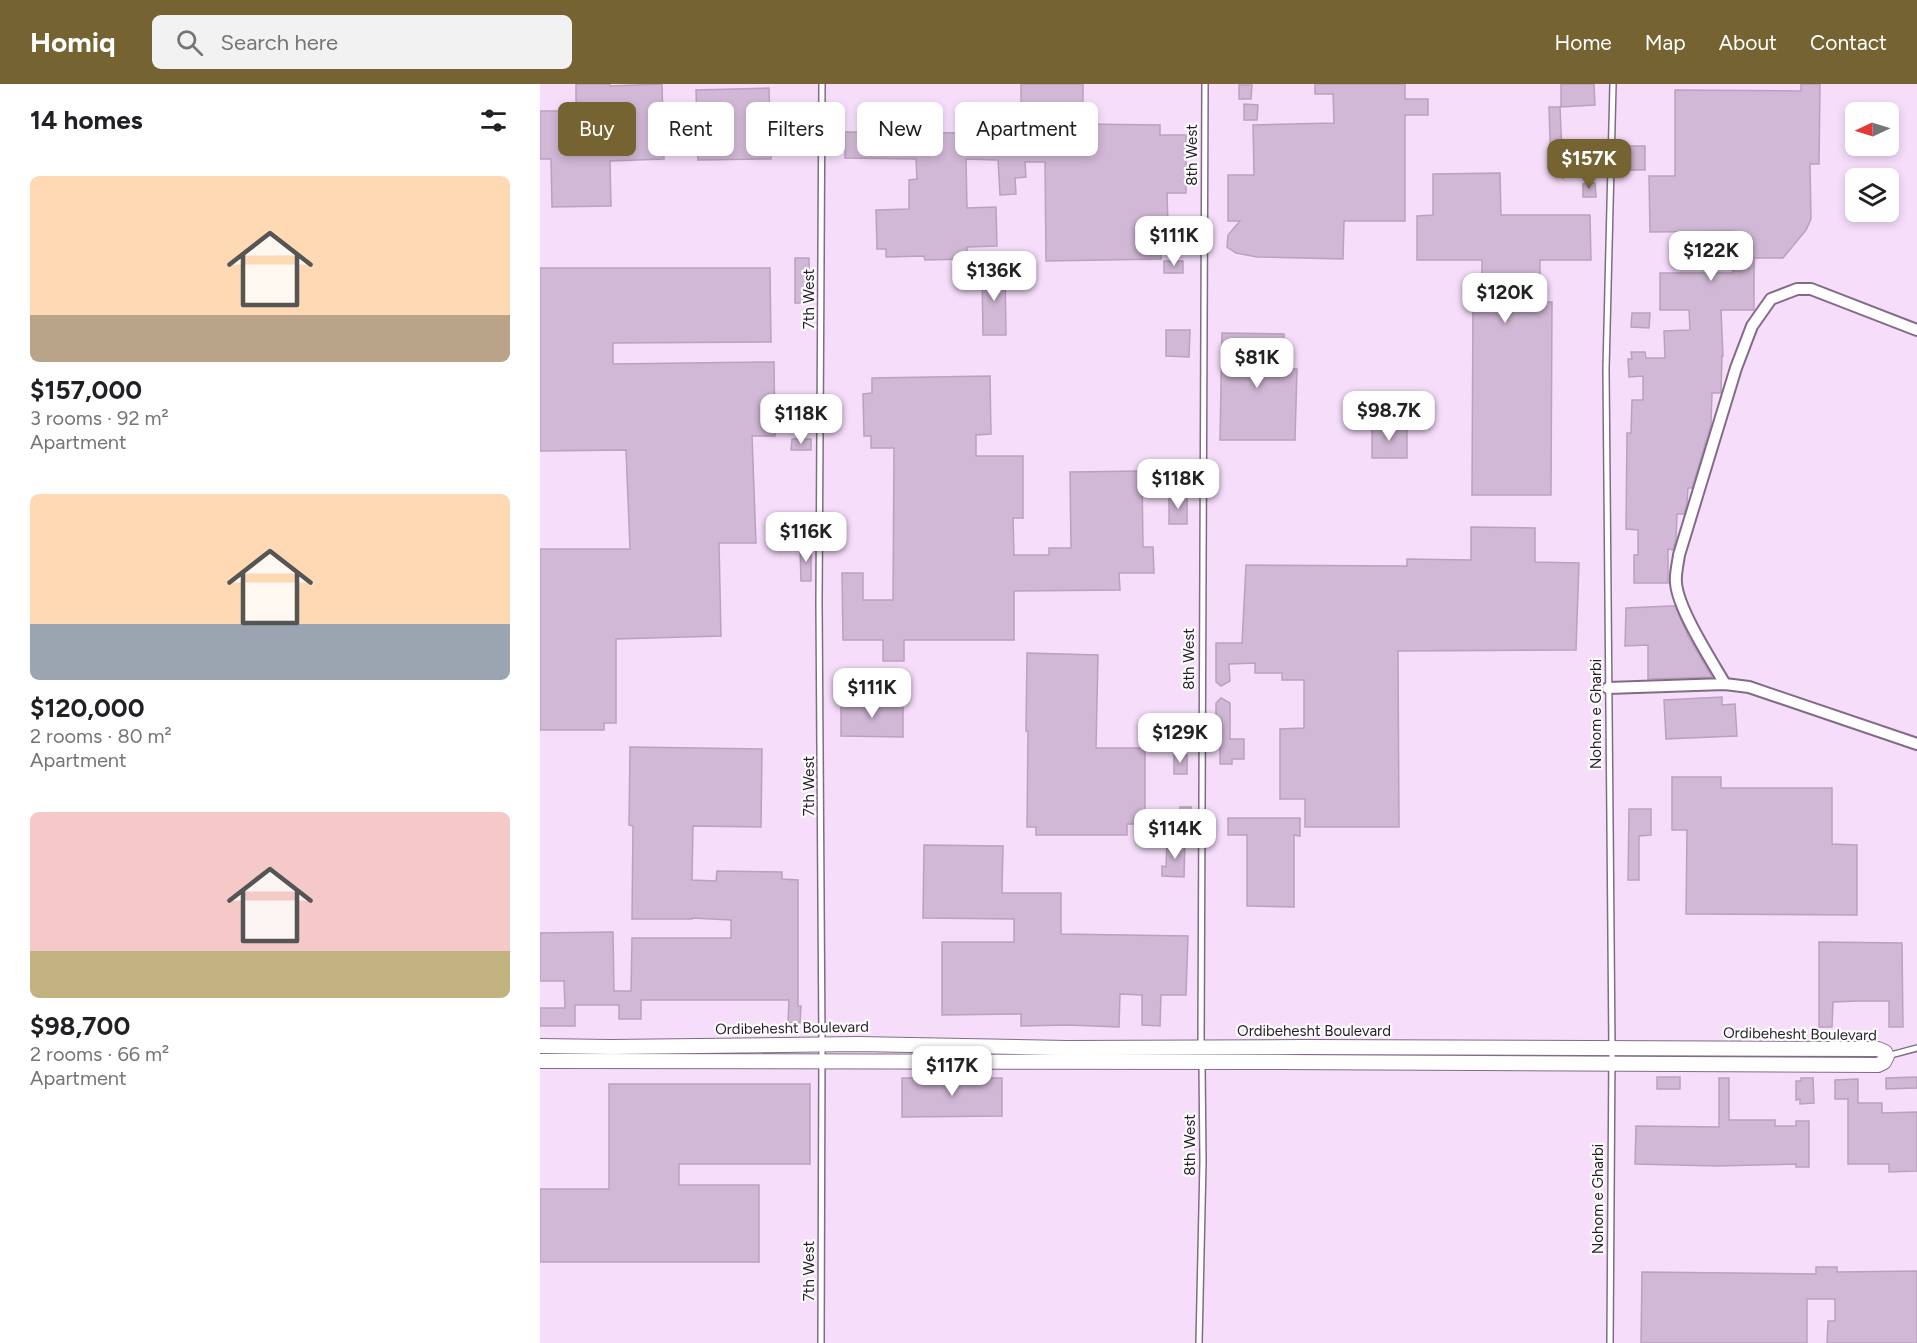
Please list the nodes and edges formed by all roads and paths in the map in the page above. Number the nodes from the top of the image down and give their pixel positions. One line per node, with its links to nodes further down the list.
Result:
1 (822, 84): 8 (lane, 7th West)
2 (1205, 84): 10 (lane, 8th West)
3 (1613, 84): 6 (lane, Nohom e Gharbi)
4 (1917, 330): 5 (street)
5 (1725, 684): 6 (street); 7 (street)
6 (1608, 688): 12 (lane, Nohom e Gharbi)
7 (1917, 744)
8 (822, 1044): 9 (street, Ordibehesht Boulevard); 10 (street, Ordibehesht Boulevard); 15 (lane, 7th West)
9 (540, 1046)
10 (1201, 1047): 12 (street, Ordibehesht Boulevard); 16 (lane, 8th West)
11 (1915, 1049): 13 (lane)
12 (1611, 1056): 13 (street, Ordibehesht Boulevard); 16 (street, Ordibehesht Boulevard); 19 (lane, Nohom e Gharbi)
13 (1887, 1056)
14 (540, 1061): 15 (street, Ordibehesht Boulevard)
15 (822, 1062): 16 (street, Ordibehesht Boulevard); 17 (lane, 7th West)
16 (1202, 1062): 18 (lane, 8th West)
17 (821, 1343)
18 (1199, 1343)
19 (1610, 1343)

